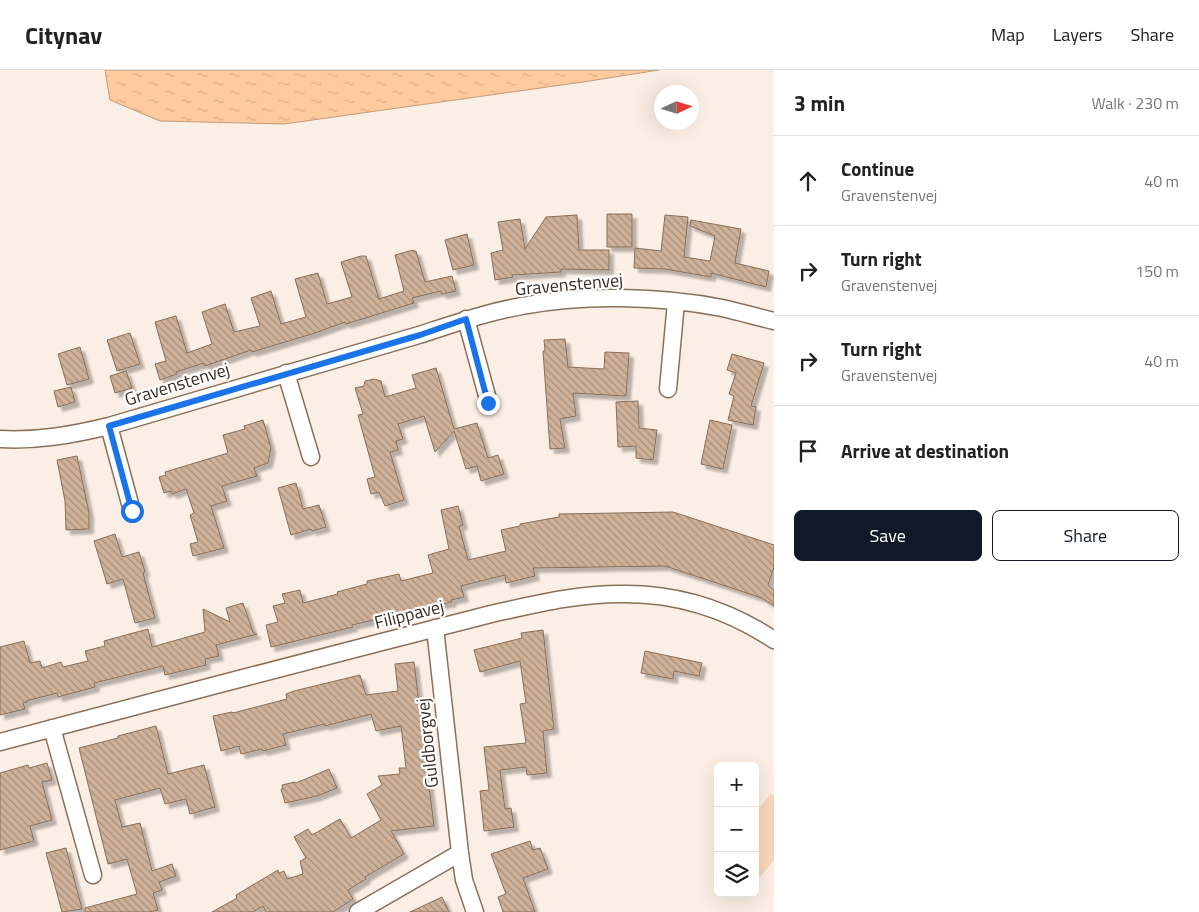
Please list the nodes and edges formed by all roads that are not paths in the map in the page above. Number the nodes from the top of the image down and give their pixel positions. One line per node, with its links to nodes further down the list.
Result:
1 (676, 302): 2 (street, Gravenstenvej); 3 (street, Gravenstenvej); 5 (street)
2 (466, 319): 4 (street, Gravenstenvej); 6 (street)
3 (774, 321)
4 (286, 373): 7 (street, Gravenstenvej); 9 (street)
5 (668, 389)
6 (488, 403)
7 (109, 426): 8 (street, Gravenstenvej); 10 (street, Gravenstenvej)
8 (0, 439)
9 (311, 457)
10 (132, 511)
11 (435, 628): 12 (street, Filippavej); 13 (street, Filippavej); 15 (street, Guldborgvej)
12 (774, 640)
13 (52, 728): 14 (street, Filippavej); 16 (street)
14 (0, 742)
15 (460, 853): 17 (street); 18 (street, Guldborgvej)
16 (93, 876)
17 (358, 912)
18 (475, 912)

